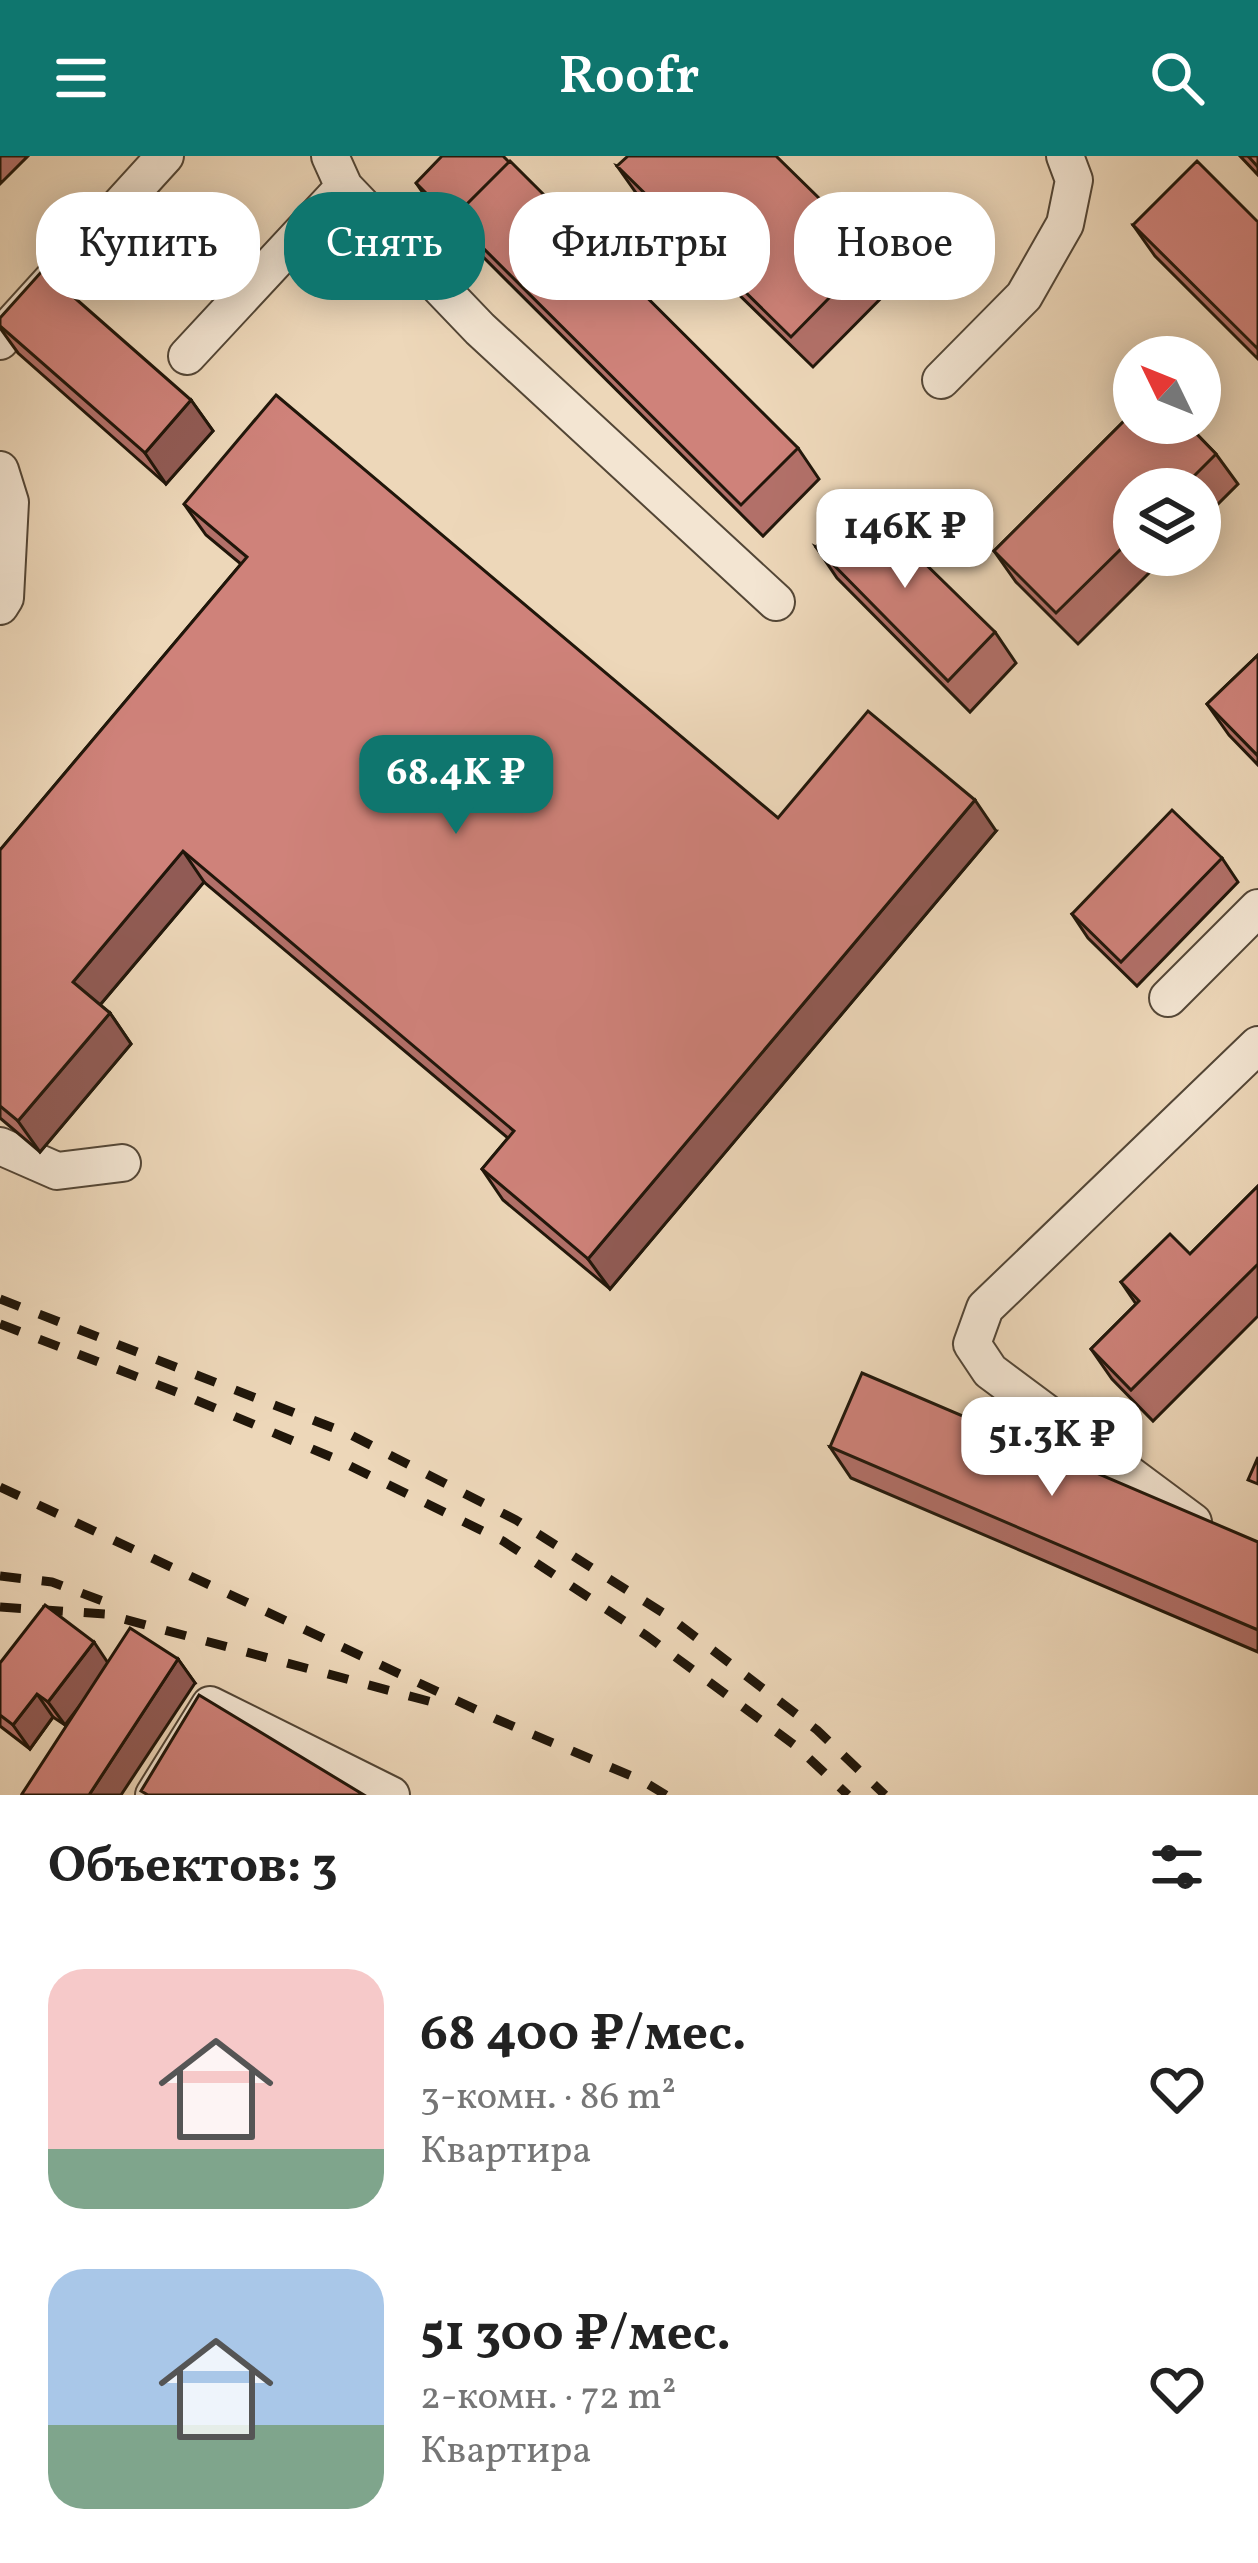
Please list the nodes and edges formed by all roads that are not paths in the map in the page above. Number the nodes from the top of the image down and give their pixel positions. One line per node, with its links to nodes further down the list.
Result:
1 (165, 156): 4 (lane)
2 (1069, 158): 6 (lane)
3 (337, 172): 5 (lane); 8 (lane)
4 (0, 341)
5 (187, 356)
6 (941, 380)
7 (0, 470): 9 (lane)
8 (776, 602)
9 (0, 606)
10 (1258, 908): 11 (lane)
11 (1168, 998)
12 (1258, 1046): 15 (lane)
13 (0, 1146): 14 (lane)
14 (122, 1163)
15 (1193, 1522)
16 (154, 1795): 17 (lane)
17 (392, 1795)

